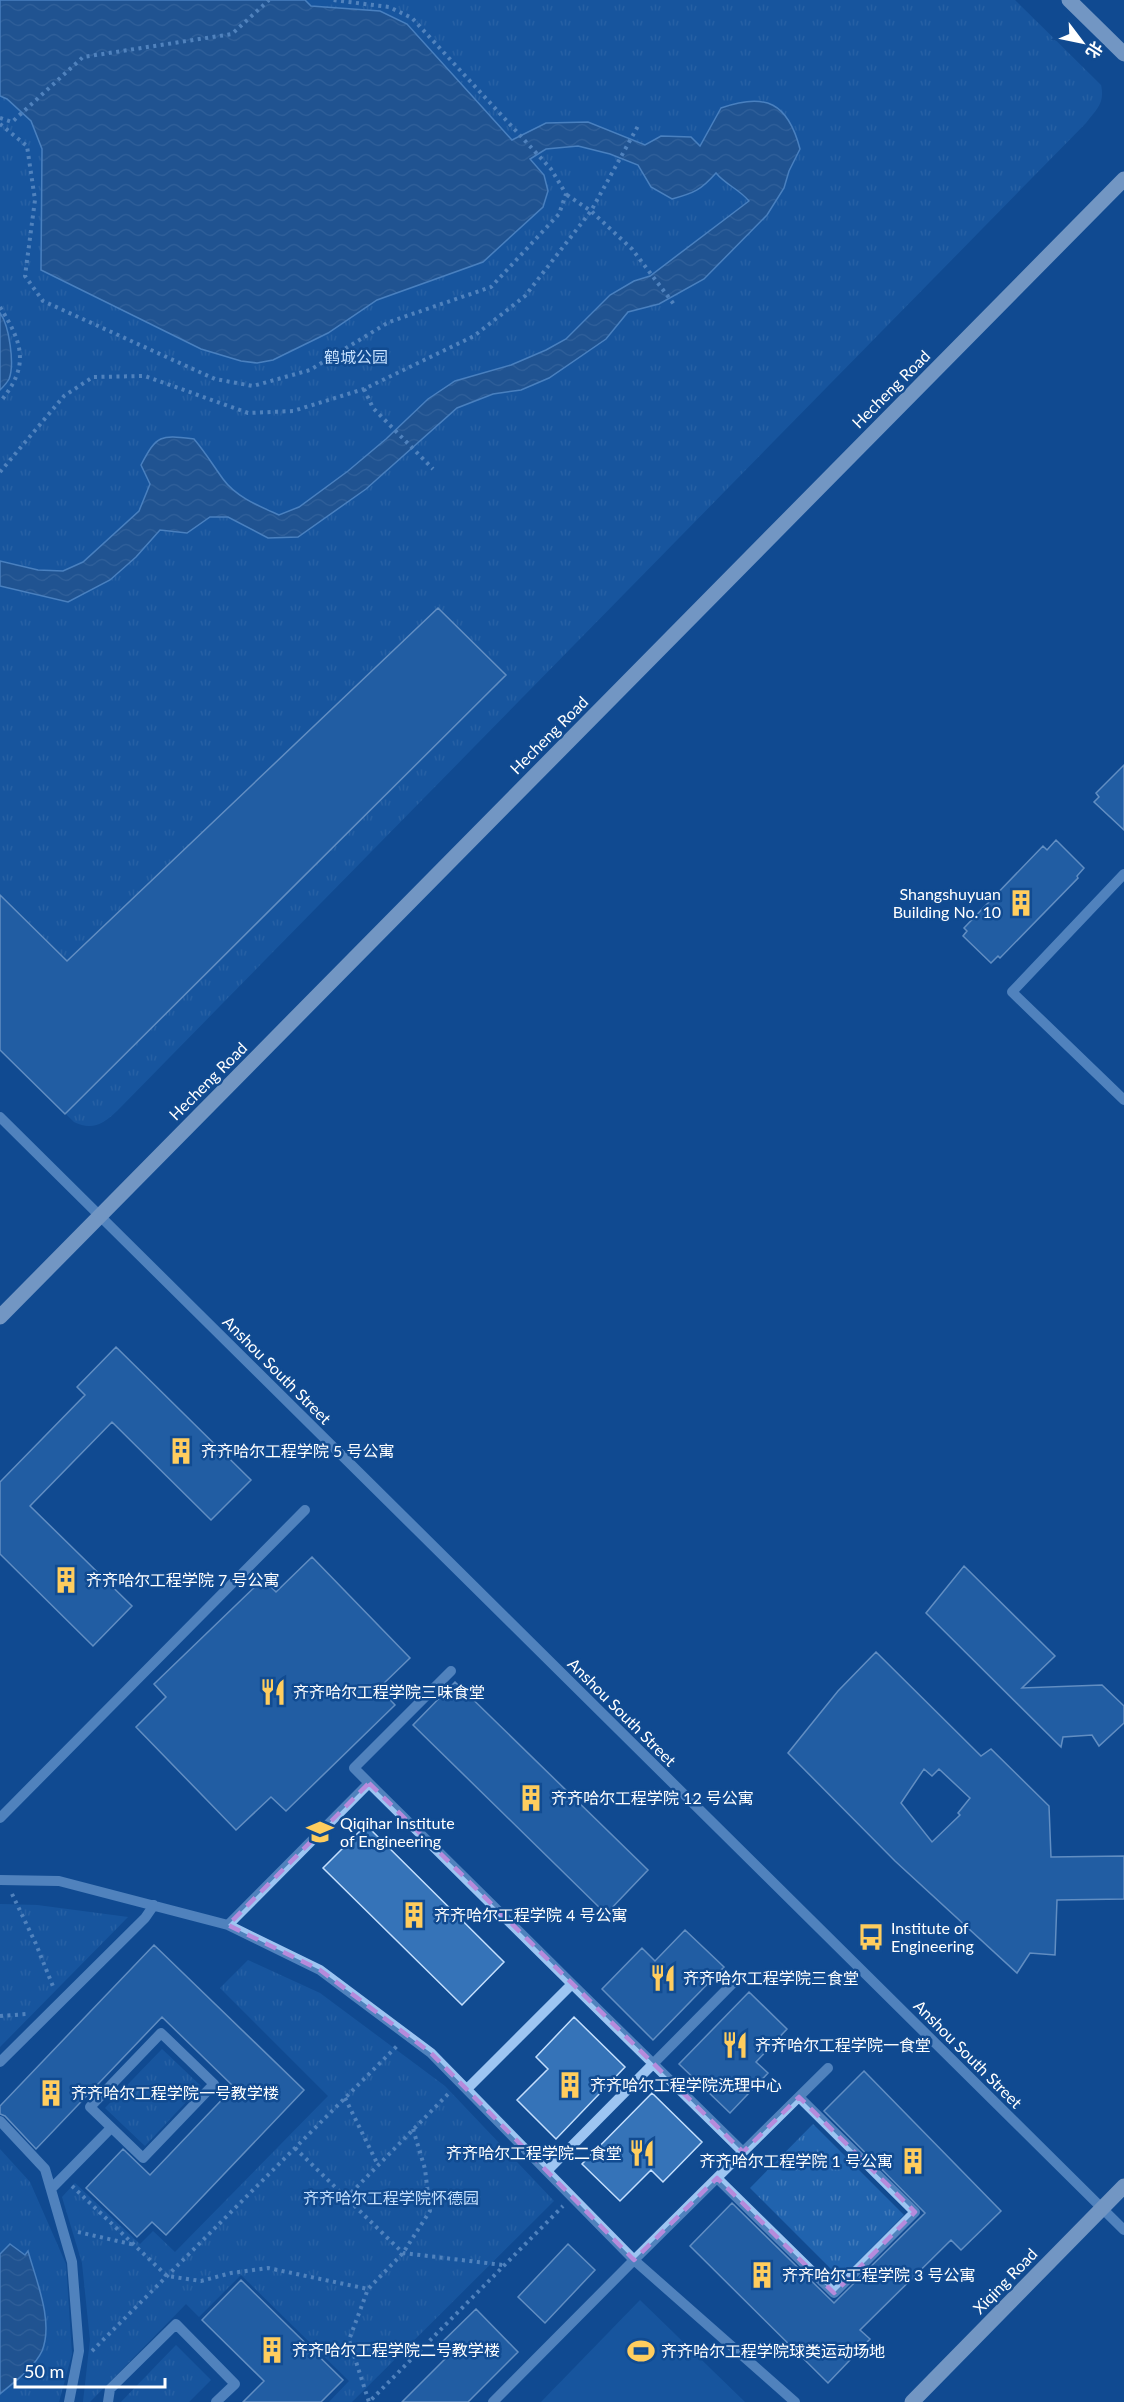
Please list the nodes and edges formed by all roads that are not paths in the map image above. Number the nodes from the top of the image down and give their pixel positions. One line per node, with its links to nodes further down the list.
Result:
1 (1069, 0): 2 (main road)
2 (1124, 54)
3 (1124, 179): 7 (main road, Hecheng Road)
4 (1124, 874): 5 (street)
5 (1124, 1100)
6 (0, 1117): 7 (street, Anshou South Street)
7 (100, 1216): 8 (main road, Hecheng Road); 30 (street, Anshou South Street)
8 (0, 1317)
9 (305, 1510): 12 (street)
10 (451, 1671): 11 (street)
11 (369, 1783): 15 (street); 17 (street)
12 (0, 1818)
13 (2, 1880): 14 (street)
14 (154, 1905): 15 (street); 18 (street)
15 (228, 1925): 21 (street)
16 (734, 1982): 19 (street)
17 (572, 1983): 19 (street); 21 (street)
18 (0, 2062)
19 (653, 2064): 25 (street); 26 (street)
20 (828, 2068): 22 (street)
21 (464, 2086): 26 (street)
22 (799, 2097): 25 (street); 27 (street)
23 (0, 2121): 29 (street)
24 (111, 2128): 24 (street); 29 (street)
25 (743, 2152): 27 (street)
26 (547, 2171): 32 (street)
27 (717, 2178): 32 (street)
28 (1124, 2186): 30 (main road, Xiqing Road)
29 (51, 2189): 33 (street)
30 (1102, 2208): 31 (street, Anshou South Street); 38 (main road, Xiqing Road)
31 (1124, 2230)
32 (634, 2260): 36 (street); 37 (street)
33 (69, 2402)
34 (108, 2402): 35 (street)
35 (216, 2402)
36 (493, 2402)
37 (795, 2402)
38 (912, 2402)

